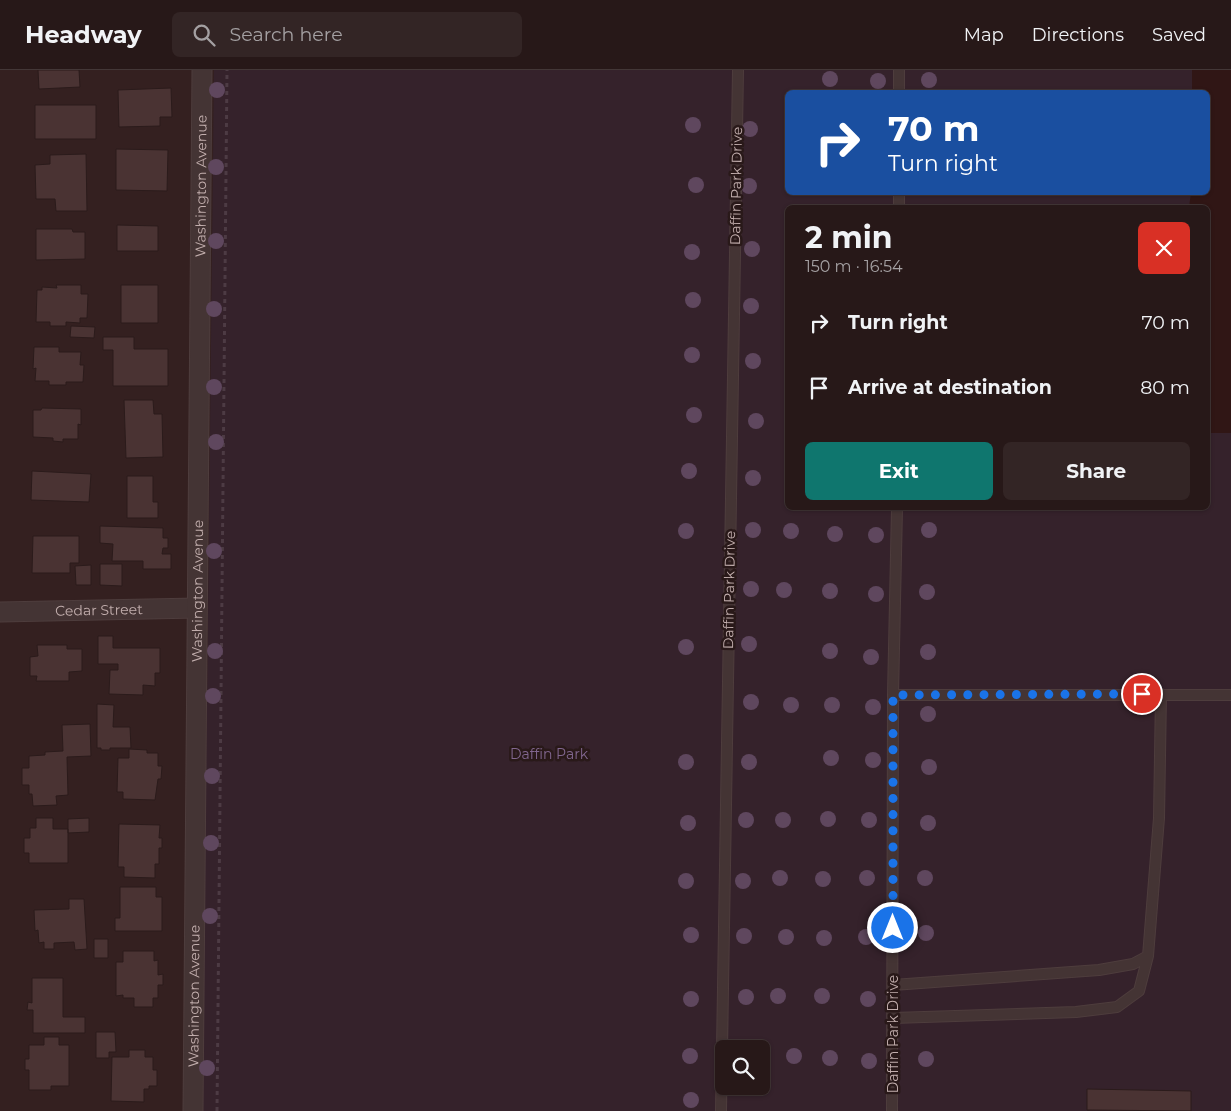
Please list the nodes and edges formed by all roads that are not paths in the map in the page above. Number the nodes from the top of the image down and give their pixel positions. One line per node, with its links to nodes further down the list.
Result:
1 (202, 70): 6 (street, Washington Avenue)
2 (738, 70): 15 (lane, Daffin Park Drive)
3 (899, 70): 4 (lane)
4 (899, 90)
5 (897, 510): 9 (lane, Daffin Park Drive)
6 (197, 608): 7 (street, Cedar Street); 14 (street, Washington Avenue)
7 (0, 612)
8 (1161, 694): 9 (lane); 10 (lane); 11 (lane)
9 (893, 695): 12 (lane, Daffin Park Drive)
10 (1231, 695)
11 (1148, 956): 12 (lane); 13 (lane)
12 (893, 986): 13 (lane, Daffin Park Drive)
13 (893, 1018): 16 (lane, Daffin Park Drive)
14 (192, 1111)
15 (721, 1111)
16 (892, 1111)

